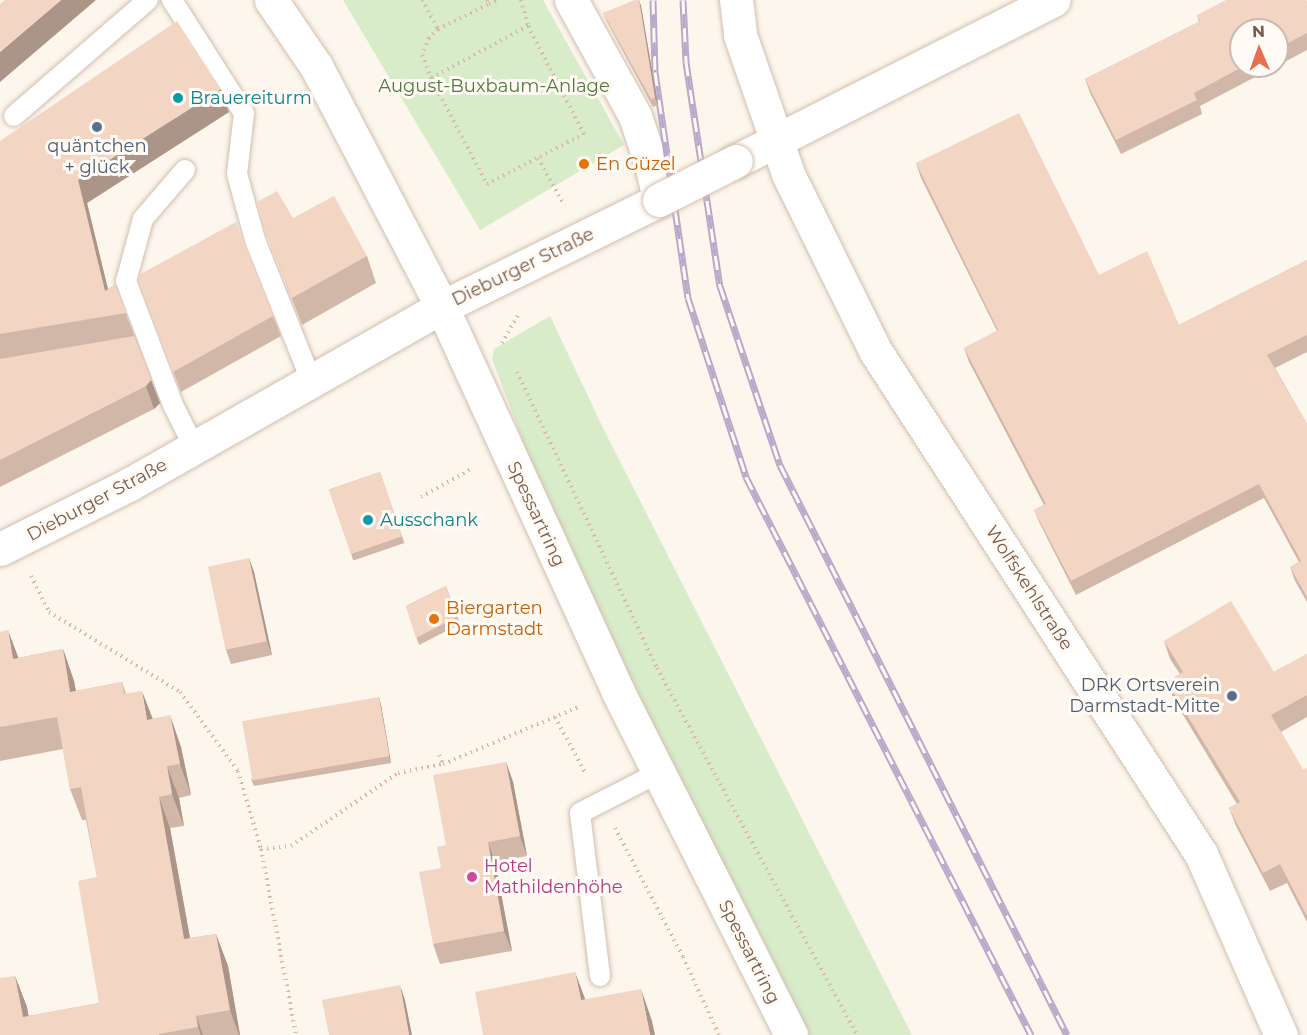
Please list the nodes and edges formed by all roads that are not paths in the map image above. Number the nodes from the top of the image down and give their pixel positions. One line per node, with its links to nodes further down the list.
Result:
1 (148, 0): 7 (lane)
2 (172, 0): 14 (lane)
3 (272, 0): 11 (main road, Spessartring)
4 (571, 0): 10 (main road)
5 (736, 0): 8 (main road, Wolfskehlstraße)
6 (1054, 0): 8 (main road, Dieburger Straße)
7 (14, 117)
8 (776, 141): 10 (main road, Dieburger Straße, bridge); 20 (main road, Wolfskehlstraße)
9 (185, 170): 12 (lane)
10 (658, 200): 11 (main road, Dieburger Straße)
11 (442, 307): 14 (main road, Dieburger Straße); 17 (main road, Spessartring)
12 (150, 345): 13 (lane); 15 (lane)
13 (128, 349)
14 (311, 380): 15 (main road, Dieburger Straße)
15 (194, 447): 16 (main road, Dieburger Straße)
16 (0, 549)
17 (658, 773): 18 (lane); 19 (main road, Spessartring)
18 (600, 975)
19 (791, 1035)
20 (1281, 1035)

